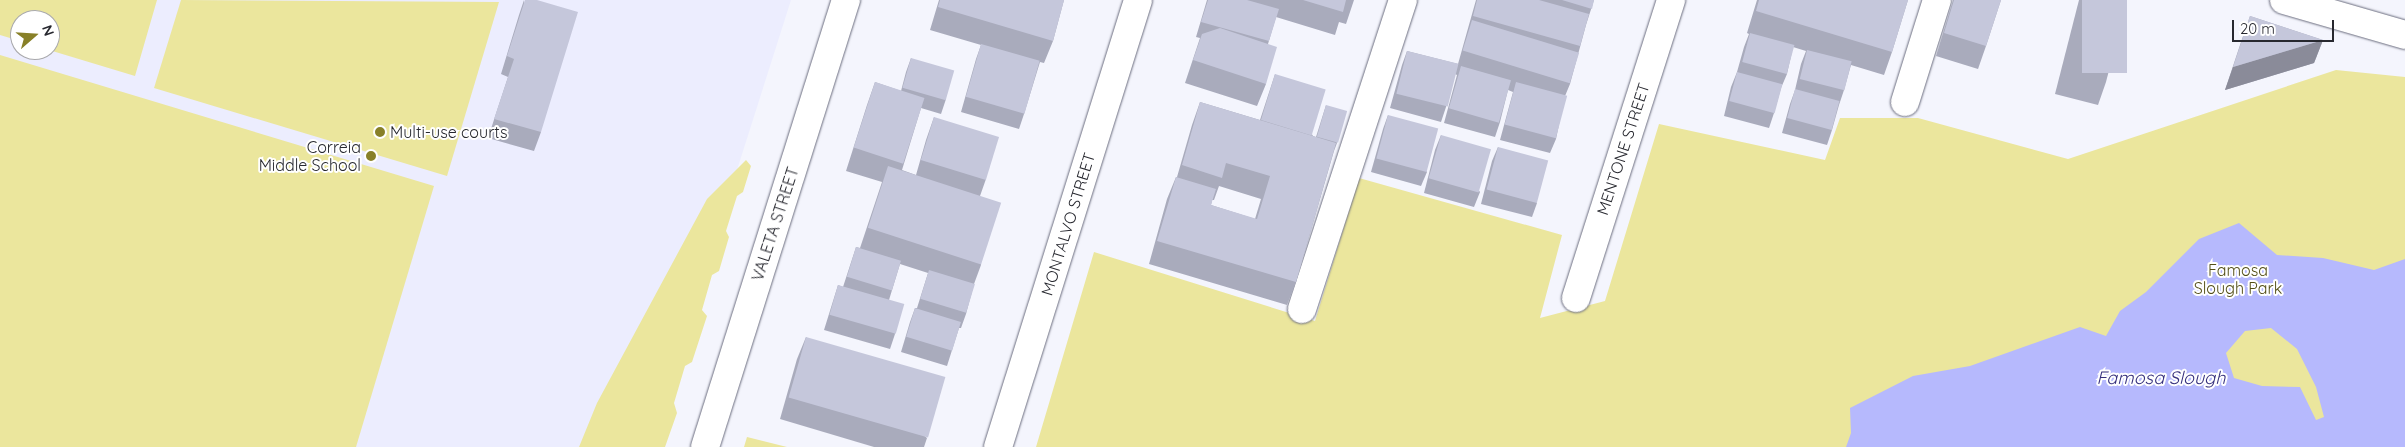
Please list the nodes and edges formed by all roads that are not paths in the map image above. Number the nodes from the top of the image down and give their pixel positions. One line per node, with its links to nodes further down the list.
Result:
1 (846, 0): 11 (street, VALETA STREET)
2 (1138, 0): 12 (street, MONTALVO STREET)
3 (1403, 0): 10 (street)
4 (1671, 0): 9 (street, MENTONE STREET)
5 (1937, 0): 8 (street)
6 (2284, 0): 7 (street)
7 (2405, 35)
8 (1905, 102)
9 (1576, 298)
10 (1302, 309)
11 (705, 447)
12 (998, 447)

